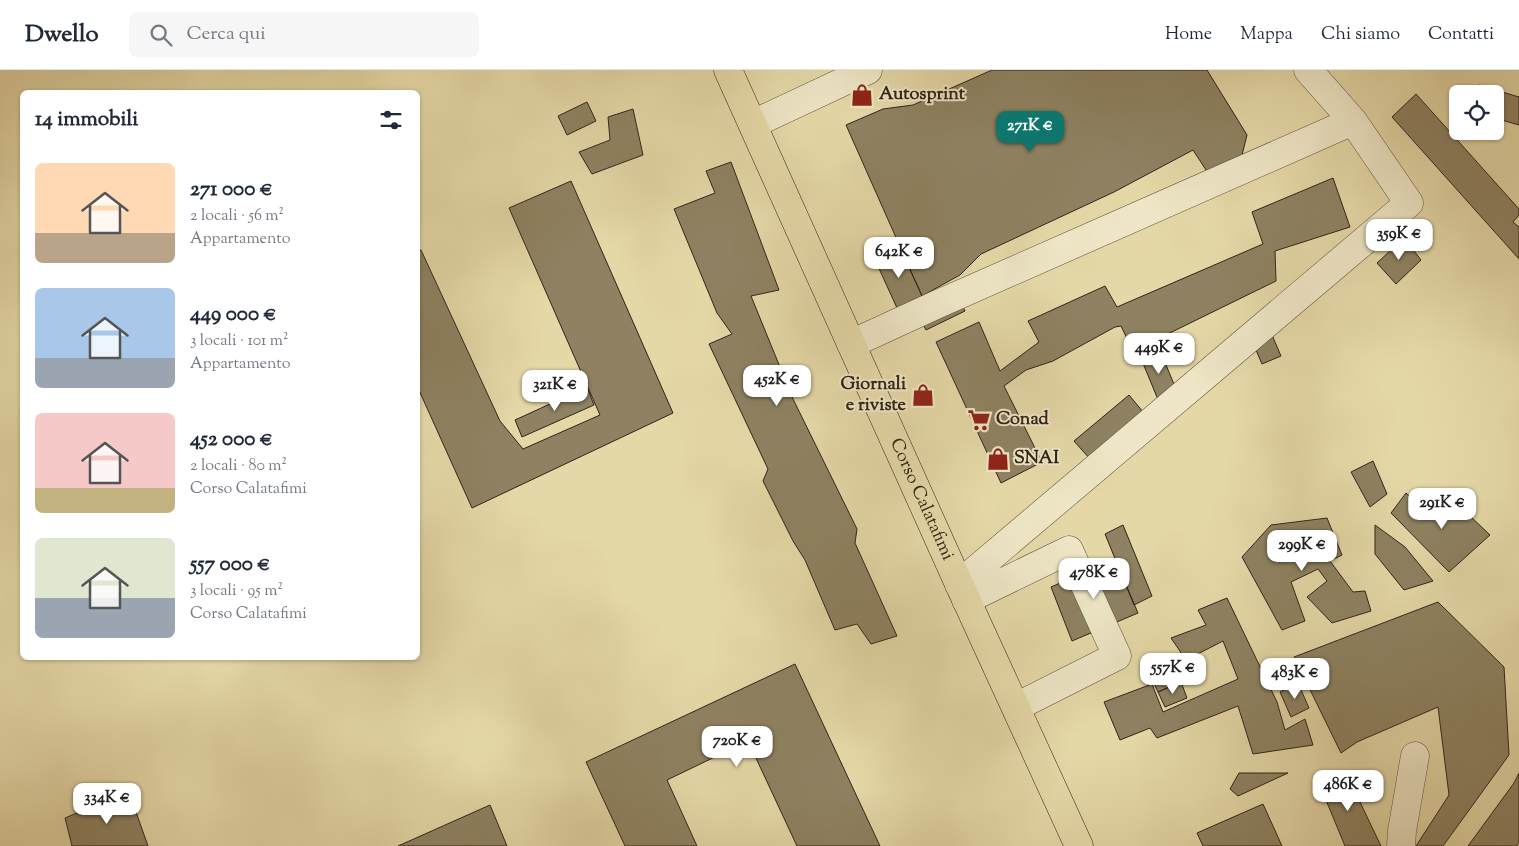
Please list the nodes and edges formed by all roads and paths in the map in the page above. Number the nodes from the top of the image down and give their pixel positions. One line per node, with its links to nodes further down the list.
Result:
1 (728, 70): 5 (main road, Corso Calatafimi)
2 (868, 70): 5 (street)
3 (1308, 70): 4 (street)
4 (1353, 122): 6 (street); 7 (street)
5 (753, 124): 6 (main road, Corso Calatafimi)
6 (851, 344): 7 (main road, Corso Calatafimi)
7 (962, 592): 8 (main road, Corso Calatafimi); 8 (street)
8 (1016, 707): 10 (main road, Corso Calatafimi)
9 (1415, 756): 11 (street)
10 (1080, 846)
11 (1401, 846)

